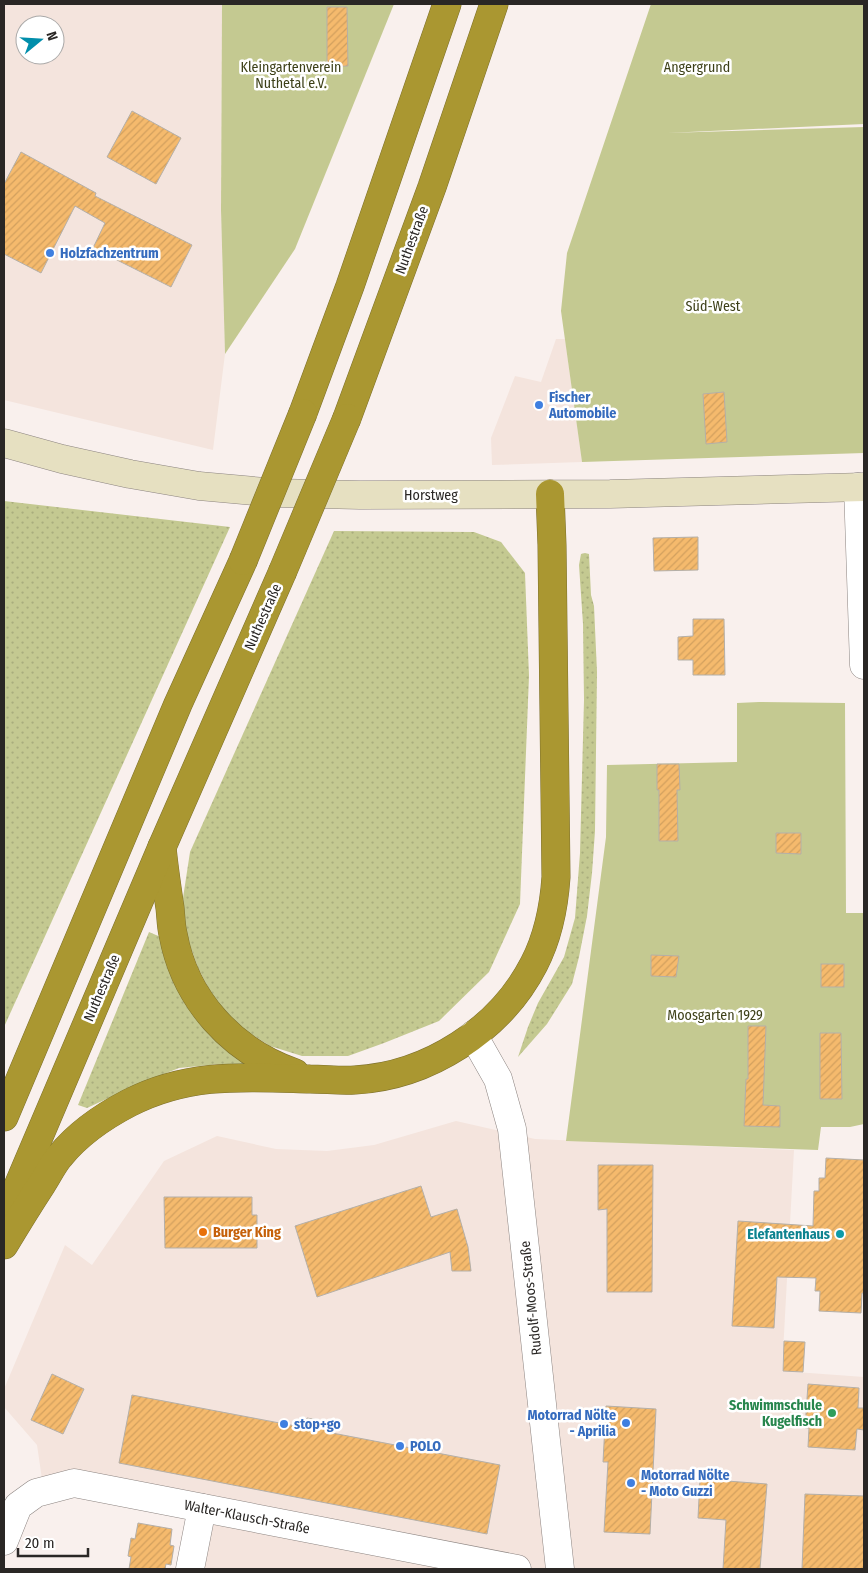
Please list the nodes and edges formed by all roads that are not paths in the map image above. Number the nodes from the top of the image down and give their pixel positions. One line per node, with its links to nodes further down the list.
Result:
1 (447, 4): 10 (highway, bridge)
2 (494, 4): 7 (highway, Nuthestraße, bridge)
3 (4, 443): 5 (street, Horstweg)
4 (861, 487): 5 (street, Horstweg); 6 (street)
5 (550, 494): 8 (highway)
6 (864, 665)
7 (162, 848): 9 (highway); 11 (highway, Nuthestraße)
8 (473, 1035): 9 (highway); 17 (street, Rudolf-Moos-Straße)
9 (323, 1079): 12 (highway)
10 (4, 1118)
11 (4, 1219)
12 (4, 1245)
13 (202, 1508): 14 (street, Walter-Klausch-Straße); 15 (street); 16 (street, Walter-Klausch-Straße)
14 (4, 1541)
15 (190, 1569)
16 (517, 1569)
17 (560, 1569)

